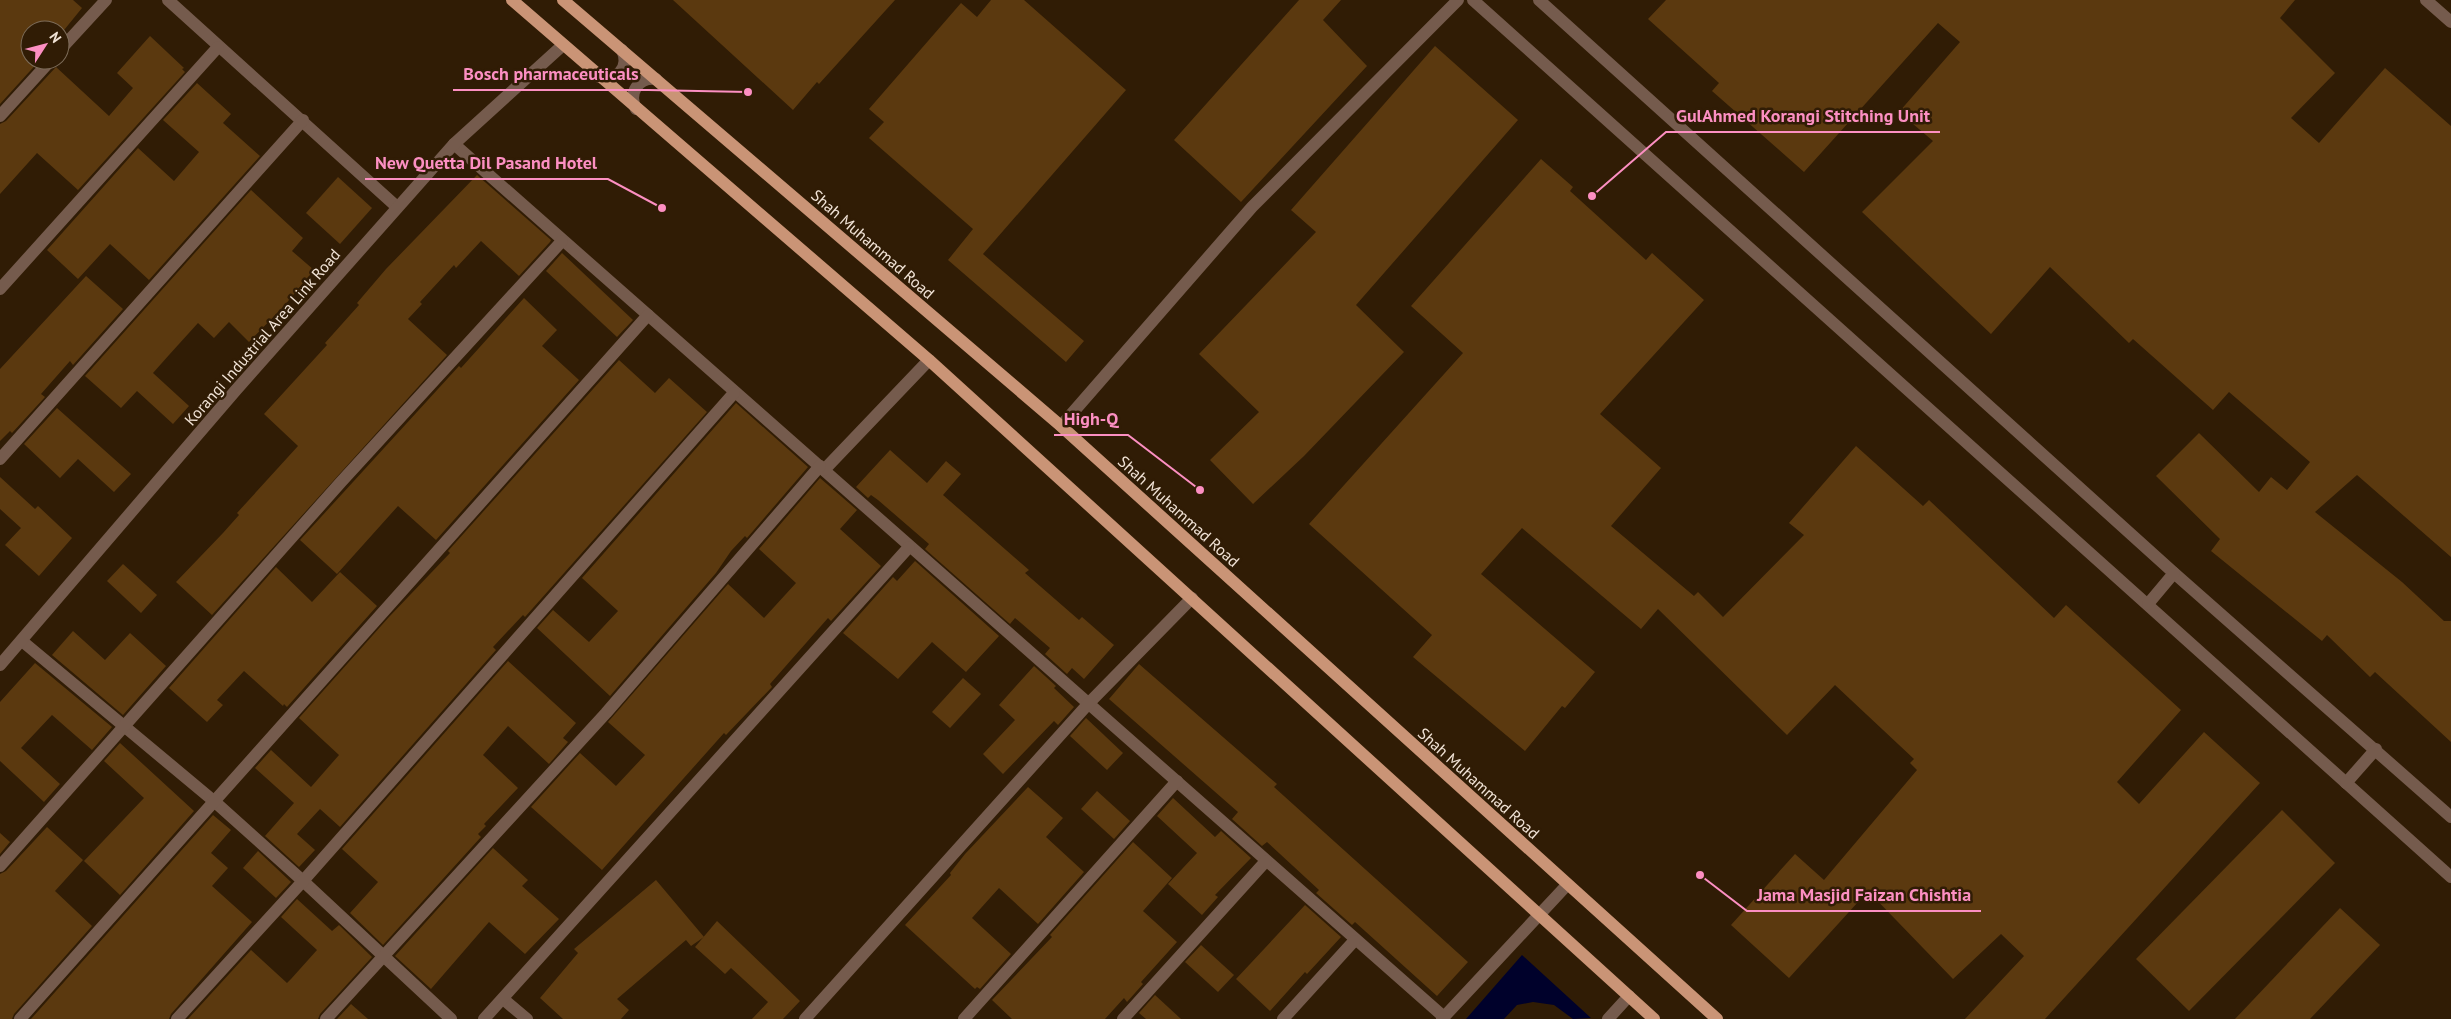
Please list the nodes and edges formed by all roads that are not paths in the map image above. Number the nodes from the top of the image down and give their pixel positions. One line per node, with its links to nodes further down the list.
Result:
1 (106, 0): 10 (street)
2 (168, 0): 12 (street)
3 (512, 0): 11 (main road)
4 (563, 0): 13 (main road, Shah Muhammad Road)
5 (1458, 0): 27 (street)
6 (1473, 0): 33 (street)
7 (1539, 0): 31 (street)
8 (2426, 0): 9 (street)
9 (2451, 22)
10 (70, 39)
11 (563, 45): 15 (main road); 20 (street, Korangi Industrial Area Link Road)
12 (218, 46): 19 (street); 23 (street)
13 (622, 50): 15 (street); 16 (main road, Shah Muhammad Road)
14 (42, 70): 18 (street)
15 (599, 77): 17 (main road)
16 (656, 79): 17 (street); 27 (main road, Shah Muhammad Road)
17 (636, 109): 25 (main road)
18 (0, 116)
19 (303, 120): 21 (street); 28 (street)
20 (454, 144): 21 (street, Korangi Industrial Area Link Road); 22 (street)
21 (397, 207): 34 (street, Korangi Industrial Area Link Road)
22 (562, 241): 24 (street); 37 (street)
23 (0, 289)
24 (648, 315): 26 (street); 41 (street)
25 (929, 360): 29 (street); 32 (main road)
26 (734, 392): 29 (street); 46 (street)
27 (1061, 426): 47 (main road, Shah Muhammad Road)
28 (0, 460)
29 (822, 468): 30 (street); 50 (street)
30 (909, 547): 36 (street); 52 (street)
31 (2174, 573): 33 (street); 38 (street)
32 (1192, 598): 36 (street); 48 (main road)
33 (2148, 604): 40 (street)
34 (22, 641): 35 (street, Korangi Industrial Area Link Road); 37 (street)
35 (0, 666)
36 (1089, 703): 39 (street); 61 (street)
37 (126, 726): 41 (street); 44 (street)
38 (2376, 749): 40 (street); 42 (street)
39 (1178, 781): 43 (street); 62 (street)
40 (2346, 783): 45 (street)
41 (215, 802): 46 (street); 55 (street)
42 (2451, 816)
43 (1266, 861): 49 (street); 63 (street)
44 (0, 866)
45 (2451, 877)
46 (303, 881): 50 (street); 56 (street)
47 (1567, 885): 48 (street); 66 (main road, Shah Muhammad Road)
48 (1539, 916): 51 (main road); 54 (street)
49 (1354, 941): 54 (street); 64 (street)
50 (382, 957): 57 (street); 58 (street)
51 (1629, 996): 53 (street); 65 (main road)
52 (503, 999): 59 (street); 60 (street)
53 (1610, 1016)
54 (1443, 1018)
55 (20, 1019)
56 (178, 1019)
57 (326, 1019)
58 (451, 1019)
59 (484, 1019)
60 (527, 1019)
61 (805, 1019)
62 (964, 1019)
63 (1123, 1019)
64 (1283, 1019)
65 (1654, 1019)
66 (1717, 1019)

